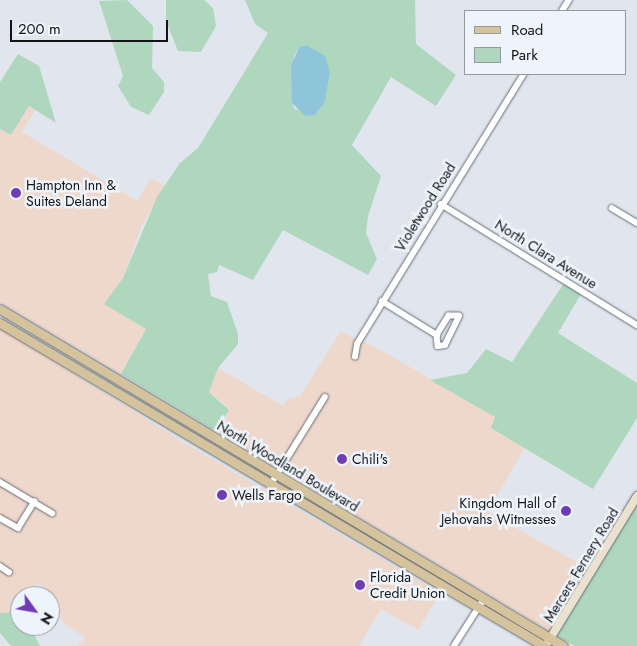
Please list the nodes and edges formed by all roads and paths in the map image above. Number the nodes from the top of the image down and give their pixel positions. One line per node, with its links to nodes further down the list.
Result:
1 (523, 75): 2 (street, Violetwood Road)
2 (441, 204): 5 (street, Violetwood Road); 8 (street, North Clara Avenue)
3 (612, 208): 4 (street)
4 (637, 223)
5 (382, 301): 9 (street); 11 (street, Violetwood Road)
6 (2, 312): 10 (main road, North Woodland Boulevard)
7 (0, 322): 10 (main road); 13 (main road, North Woodland Boulevard)
8 (637, 325)
9 (437, 335): 9 (street)
10 (51, 339): 12 (main road, North Woodland Boulevard)
11 (354, 357)
12 (138, 392): 13 (main road); 16 (main road, North Woodland Boulevard)
13 (120, 393): 15 (main road, North Woodland Boulevard)
14 (325, 398): 17 (street)
15 (135, 402): 16 (main road); 19 (main road, North Woodland Boulevard)
16 (159, 404): 17 (main road, North Woodland Boulevard)
17 (277, 475): 19 (street); 24 (main road, North Woodland Boulevard)
18 (0, 482): 21 (street)
19 (272, 484): 26 (main road, North Woodland Boulevard)
20 (637, 496): 30 (street, Mercers Fernery Road)
21 (34, 502): 22 (street); 23 (street)
22 (52, 513)
23 (0, 518)
24 (417, 558): 26 (street); 28 (main road, North Woodland Boulevard)
25 (0, 566): 27 (street)
26 (412, 567): 29 (main road, North Woodland Boulevard)
27 (9, 572)
28 (484, 599): 29 (street); 30 (main road, North Woodland Boulevard)
29 (479, 607): 30 (main road, North Woodland Boulevard); 31 (street)
30 (547, 643): 32 (main road, North Woodland Boulevard)
31 (454, 646)
32 (564, 646)

